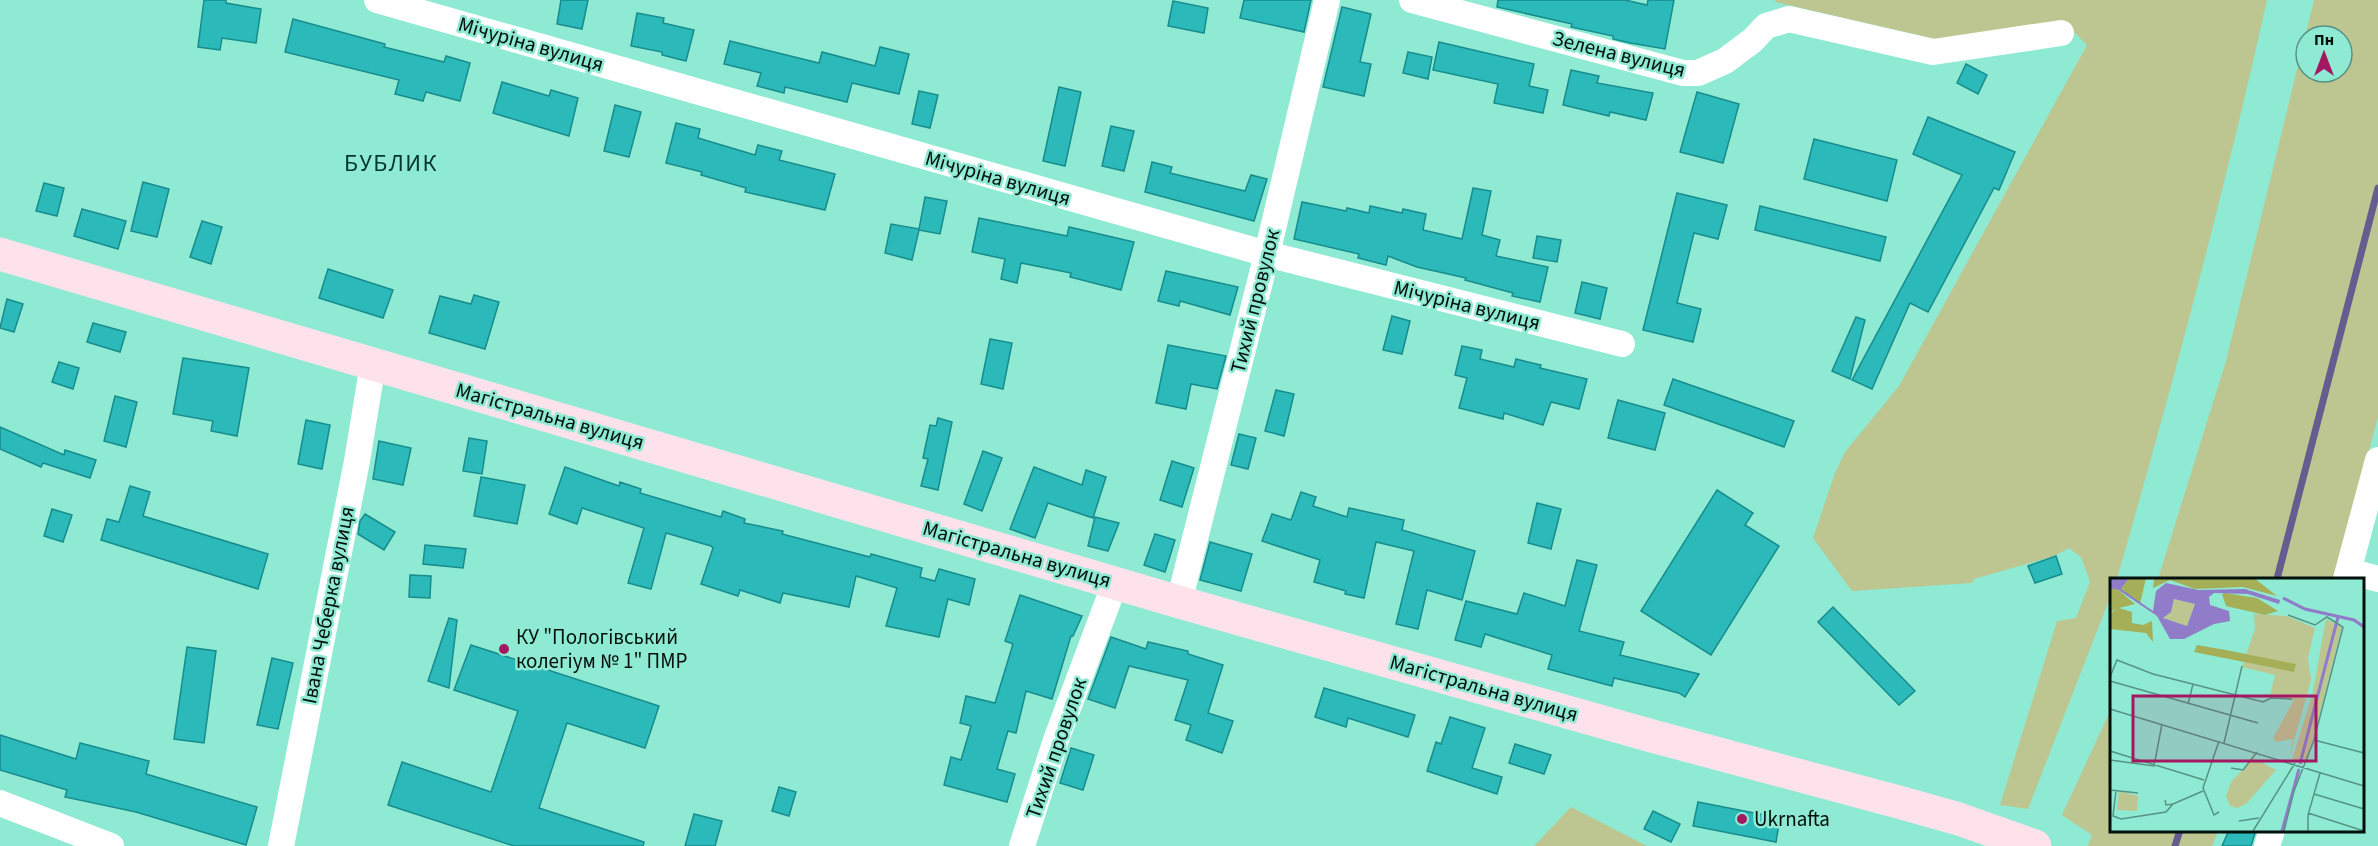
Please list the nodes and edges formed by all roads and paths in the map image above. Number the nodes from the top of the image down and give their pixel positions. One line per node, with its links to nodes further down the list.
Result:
1 (377, 0): 6 (street, Мічуріна вулиця)
2 (1327, 0): 6 (street, Тихий провулок)
3 (1412, 0): 4 (street, Зелена вулиця)
4 (2061, 33)
5 (0, 254): 8 (main road, Магістральна вулиця)
6 (1267, 254): 7 (street, Мічуріна вулиця); 13 (street, Тихий провулок)
7 (1622, 344)
8 (373, 364): 12 (main road, Магістральна вулиця); 17 (street, Івана Чеберка вулиця)
9 (2378, 460): 10 (street)
10 (2348, 575): 11 (street)
11 (2378, 579)
12 (1115, 583): 13 (main road, Магістральна вулиця); 18 (street, Тихий провулок)
13 (1179, 602): 19 (main road, Магістральна вулиця)
14 (0, 803): 16 (street)
15 (2272, 831): 20 (street)
16 (111, 846)
17 (281, 846)
18 (1022, 846)
19 (2035, 846)
20 (2267, 846)

